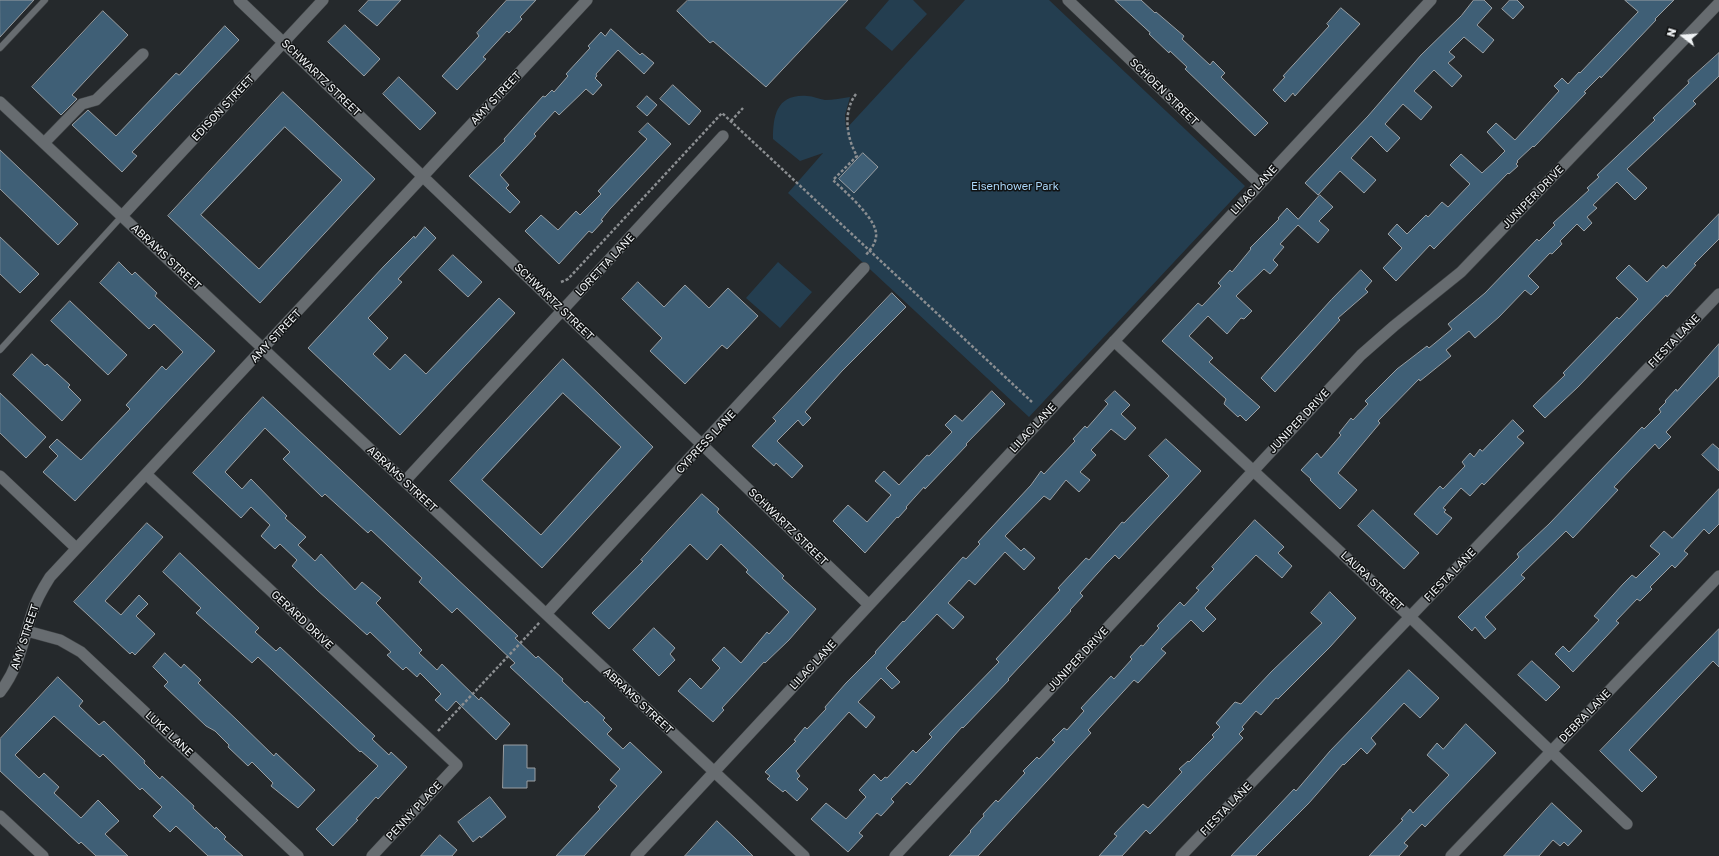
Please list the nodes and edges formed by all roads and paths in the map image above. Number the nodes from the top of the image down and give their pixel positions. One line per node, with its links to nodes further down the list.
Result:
1 (45, 0): 9 (lane)
2 (239, 0): 8 (street, SCHWARTZ STREET)
3 (323, 0): 8 (street, EDISON STREET)
4 (587, 0): 17 (street, AMY STREET)
5 (1068, 0): 18 (street, SCHOEN STREET)
6 (1430, 0): 18 (street, LILAC LANE)
7 (1719, 3): 30 (street, JUNIPER DRIVE)
8 (284, 42): 17 (street, SCHWARTZ STREET); 19 (street, EDISON STREET)
9 (0, 48)
10 (143, 54): 16 (street)
11 (856, 94): 20 (path)
12 (0, 102): 16 (street, ABRAMS STREET)
13 (743, 108): 14 (path)
14 (731, 121): 20 (path); 22 (path)
15 (723, 136): 24 (street, LORETTA LANE)
16 (44, 143): 19 (street, ABRAMS STREET)
17 (424, 177): 24 (street, SCHWARTZ STREET); 26 (street, AMY STREET)
18 (1260, 184): 25 (street, LILAC LANE)
19 (122, 216): 26 (street, ABRAMS STREET); 27 (lane)
20 (870, 250): 21 (path); 28 (path)
21 (864, 268): 29 (street, CYPRESS LANE)
22 (561, 282)
23 (1719, 294): 38 (street, FIESTA LANE)
24 (563, 311): 29 (street, SCHWARTZ STREET); 33 (street, LORETTA LANE)
25 (1114, 341): 30 (street, LAURA STREET); 36 (street, LILAC LANE)
26 (264, 349): 31 (street, AMY STREET); 33 (street, ABRAMS STREET)
27 (0, 350)
28 (1032, 402)
29 (703, 445): 36 (street, SCHWARTZ STREET); 37 (street, CYPRESS LANE)
30 (1253, 470): 38 (street, LAURA STREET); 52 (street, JUNIPER DRIVE)
31 (147, 475): 34 (street, AMY STREET); 41 (street, GERARD DRIVE)
32 (0, 476): 34 (street)
33 (405, 482): 37 (street, ABRAMS STREET)
34 (76, 548): 39 (street, AMY STREET)
35 (1719, 576): 42 (street, DEBRA LANE)
36 (869, 605): 44 (street, LILAC LANE)
37 (546, 614): 41 (path); 44 (street, ABRAMS STREET)
38 (1410, 617): 42 (street, LAURA STREET); 53 (street, FIESTA LANE)
39 (27, 631): 40 (street, AMY STREET); 48 (street, LUKE LANE)
40 (0, 692)
41 (430, 739): 43 (street, GERARD DRIVE)
42 (1551, 752): 46 (street, LAURA STREET); 54 (street, DEBRA LANE)
43 (457, 765): 49 (street, PENNY PLACE)
44 (714, 772): 50 (street, LILAC LANE); 51 (street, ABRAMS STREET)
45 (0, 816): 47 (street)
46 (1626, 824)
47 (43, 856)
48 (298, 856)
49 (372, 856)
50 (636, 856)
51 (804, 856)
52 (895, 856)
53 (1181, 856)
54 (1451, 856)

